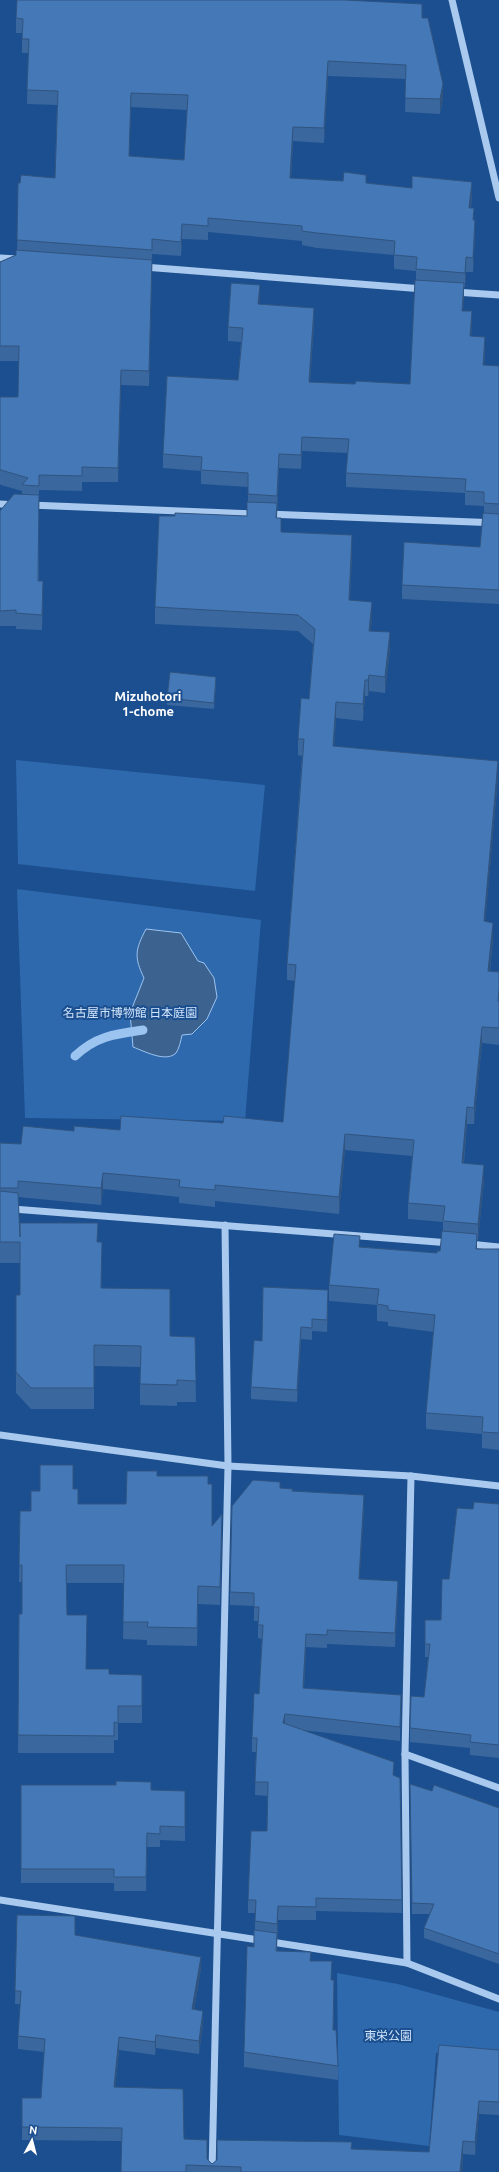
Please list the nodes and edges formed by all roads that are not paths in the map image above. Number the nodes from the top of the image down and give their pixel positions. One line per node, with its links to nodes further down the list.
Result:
1 (452, 0): 2 (street)
2 (499, 198)
3 (0, 258): 4 (street)
4 (26, 259)
5 (133, 267): 6 (street)
6 (429, 290)
7 (444, 291): 8 (street)
8 (499, 295)
9 (0, 504): 10 (street)
10 (499, 523)
11 (0, 1208): 12 (street)
12 (225, 1225): 13 (street); 15 (street)
13 (499, 1247)
14 (0, 1435): 15 (street)
15 (228, 1466): 16 (street); 21 (street)
16 (411, 1476): 17 (street); 18 (street)
17 (499, 1486)
18 (405, 1754): 19 (street); 22 (street)
19 (499, 1788)
20 (0, 1900): 21 (street)
21 (217, 1935): 22 (street); 24 (street)
22 (408, 1963): 23 (street)
23 (499, 1999)
24 (212, 2172)

